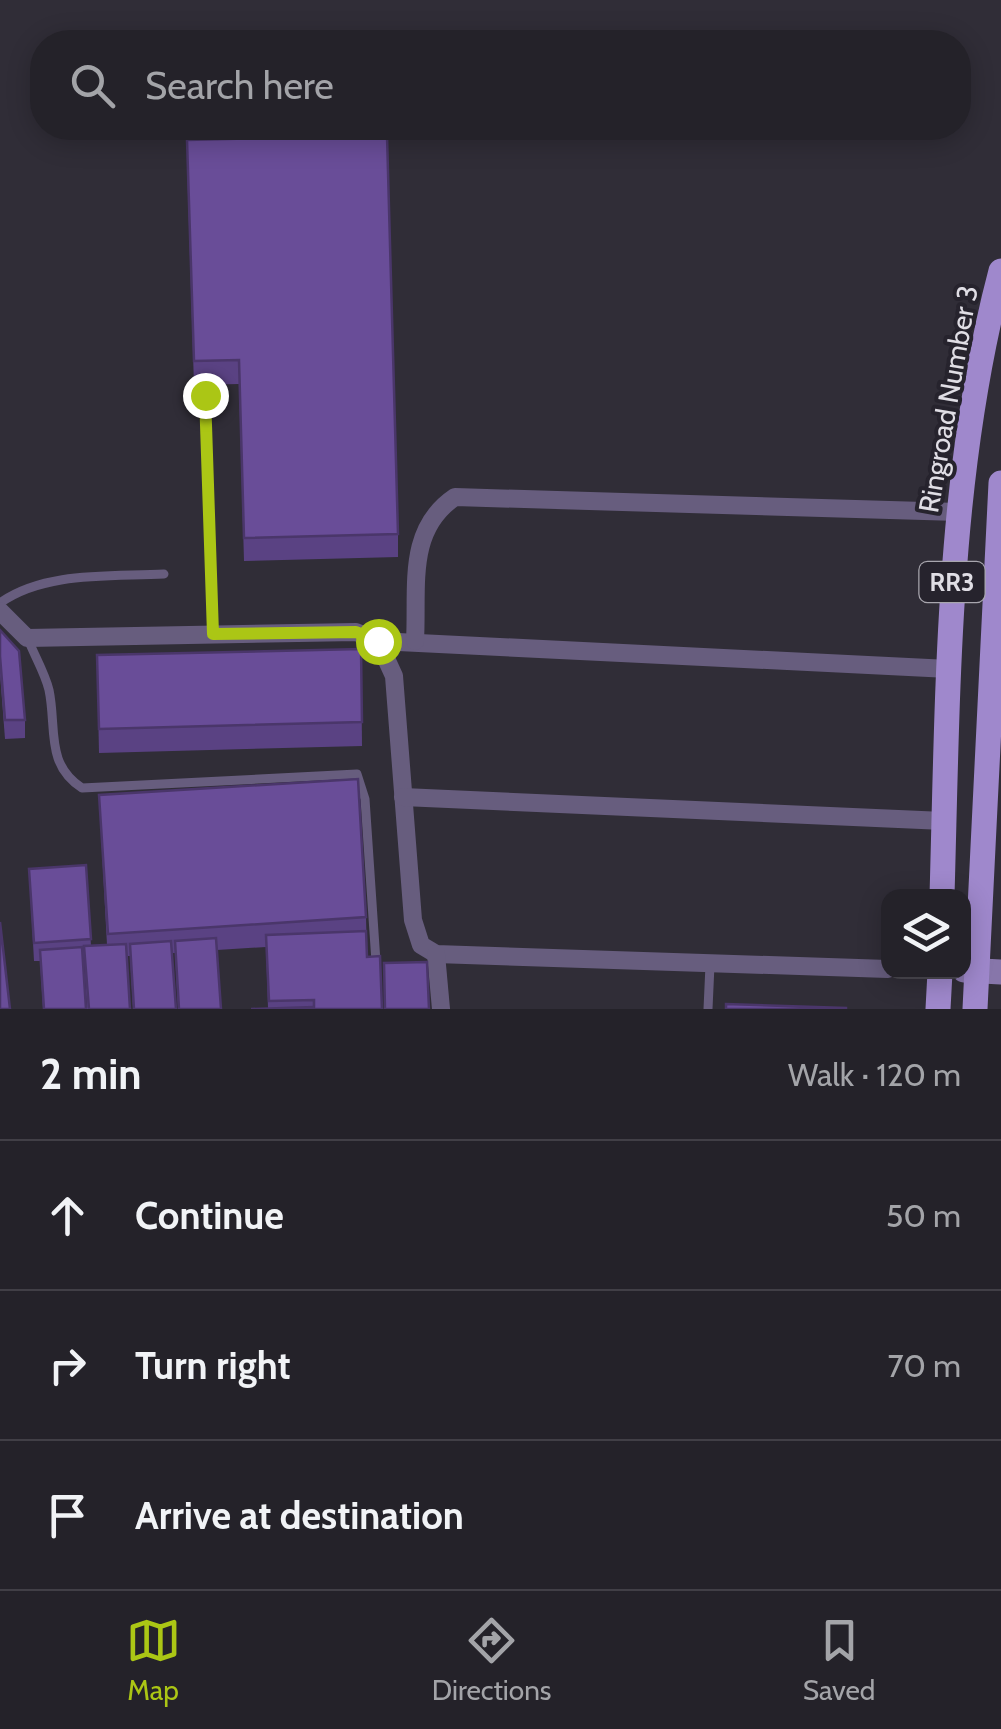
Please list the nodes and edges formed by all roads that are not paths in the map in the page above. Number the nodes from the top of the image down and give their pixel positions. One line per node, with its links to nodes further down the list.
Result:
1 (1001, 271): 4 (main road, Ringroad Number 3 / RR3)
2 (205, 395): 7 (lane)
3 (1001, 483): 19 (main road, RR3)
4 (958, 512): 10 (street); 11 (main road, Ringroad Number 3 / RR3)
5 (164, 574): 6 (lane)
6 (0, 607): 8 (street)
7 (213, 634): 8 (street); 9 (street)
8 (27, 638): 16 (lane)
9 (378, 641): 10 (street); 12 (street)
10 (415, 641): 11 (street)
11 (949, 669): 13 (main road, Ringroad Number 3 / RR3)
12 (403, 797): 13 (street); 15 (street)
13 (944, 821): 14 (main road, Ringroad Number 3 / RR3)
14 (942, 889)
15 (436, 954): 17 (street); 21 (street)
16 (376, 962)
17 (710, 966): 18 (street); 22 (lane)
18 (881, 968)
19 (980, 971): 24 (main road, RR3)
20 (940, 979): 23 (main road)
21 (441, 1009)
22 (708, 1009)
23 (938, 1009)
24 (975, 1009)

